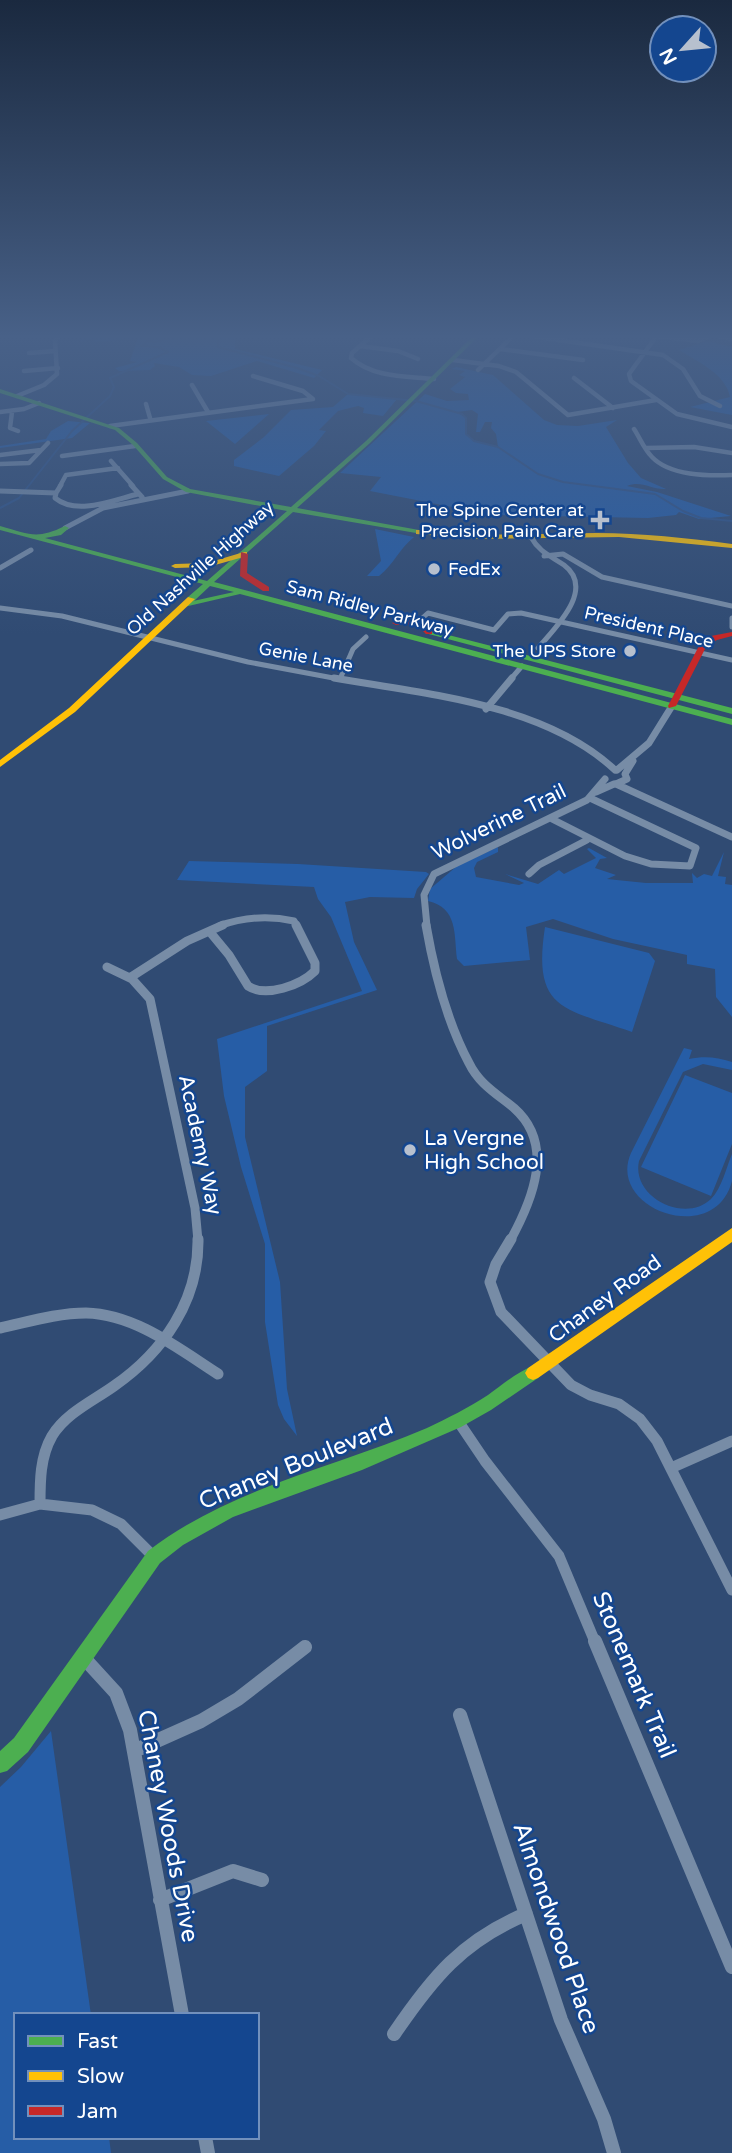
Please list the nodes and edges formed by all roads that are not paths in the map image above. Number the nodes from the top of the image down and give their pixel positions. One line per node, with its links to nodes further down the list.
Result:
1 (124, 434): 5 (main road)
2 (374, 434): 21 (main road, Old Nashville Highway)
3 (637, 434): 6 (street)
4 (48, 443): 7 (street)
5 (135, 446): 10 (street); 16 (main road)
6 (646, 448): 8 (street); 14 (street)
7 (41, 450): 9 (street); 12 (street)
8 (732, 453)
9 (0, 455)
10 (62, 456)
11 (111, 461): 13 (street)
12 (0, 464)
13 (118, 468): 17 (street); 18 (street)
14 (732, 475)
15 (0, 488): 17 (street)
16 (188, 491): 19 (street); 21 (main road)
17 (56, 493): 20 (street)
18 (138, 494): 19 (street); 20 (street)
19 (144, 499): 22 (street)
20 (80, 509): 22 (street)
21 (292, 509): 25 (main road); 28 (main road, Old Nashville Highway)
22 (92, 513): 26 (street)
23 (0, 520): 26 (main road, Sam Ridley Parkway)
24 (0, 528): 26 (main road, Sam Ridley Parkway)
25 (531, 537): 27 (main road); 29 (street)
26 (48, 539): 30 (street); 31 (main road, Sam Ridley Parkway); 31 (main road, Sam Ridley Parkway)
27 (732, 547)
28 (244, 554): 31 (main road); 32 (main road, Old Nashville Highway); 33 (main road)
29 (544, 556): 36 (street); 41 (street)
30 (0, 568)
31 (173, 570): 32 (main road, Sam Ridley Parkway); 35 (main road)
32 (215, 580): 33 (main road, Sam Ridley Parkway); 34 (main road, Sam Ridley Parkway); 35 (main road, Old Nashville Highway)
33 (266, 589): 42 (main road, Sam Ridley Parkway)
34 (246, 593): 35 (main road); 38 (main road, Sam Ridley Parkway)
35 (187, 605): 47 (main road, Old Nashville Highway)
36 (732, 606)
37 (0, 608): 47 (street, Genie Lane)
38 (338, 618): 42 (main road, Sam Ridley Parkway); 46 (main road)
39 (732, 618): 43 (street)
40 (418, 622): 41 (street, President Place); 42 (main road); 44 (main road)
41 (560, 622): 48 (street); 49 (street, President Place)
42 (392, 627): 44 (main road, Sam Ridley Parkway); 46 (main road); 53 (main road, Sam Ridley Parkway)
43 (732, 627)
44 (429, 632): 50 (main road, Sam Ridley Parkway)
45 (732, 634): 49 (main road)
46 (366, 637): 54 (street)
47 (148, 638): 54 (street, Genie Lane); 60 (main road, Old Nashville Highway)
48 (538, 648): 50 (main road); 52 (main road)
49 (698, 652): 51 (street, President Place); 55 (main road)
50 (510, 653): 52 (main road, Sam Ridley Parkway)
51 (732, 660)
52 (550, 663): 55 (main road, Sam Ridley Parkway)
53 (522, 666): 55 (main road, Sam Ridley Parkway); 56 (street)
54 (340, 679): 56 (street, Genie Lane)
55 (674, 701): 57 (main road, Sam Ridley Parkway); 58 (main road, Sam Ridley Parkway); 59 (street, Wolverine Trail)
56 (486, 709): 61 (street, Genie Lane)
57 (732, 711)
58 (732, 722)
59 (633, 761): 61 (street, Wolverine Trail); 62 (street, Wolverine Trail)
60 (0, 764)
61 (611, 773): 62 (street); 63 (street); 65 (street, Wolverine Trail)
62 (626, 777): 63 (street, Wolverine Trail); 64 (street)
63 (615, 784): 64 (street); 65 (street, Wolverine Trail)
64 (640, 793): 67 (street)
65 (593, 795): 66 (street, Wolverine Trail); 68 (street)
66 (552, 819): 68 (street); 76 (street, Wolverine Trail)
67 (732, 837)
68 (587, 840): 69 (street)
69 (529, 874)
70 (210, 932): 70 (street); 72 (street)
71 (107, 967): 72 (street)
72 (131, 977): 75 (street, Academy Way)
73 (732, 1234): 76 (main road, Chaney Road)
74 (0, 1328): 75 (street)
75 (163, 1341): 77 (street); 82 (street, Academy Way)
76 (550, 1362): 78 (main road, Chaney Road); 81 (street, Wolverine Trail)
77 (218, 1374)
78 (501, 1396): 79 (main road, Chaney Boulevard)
79 (458, 1421): 84 (main road, Chaney Boulevard); 94 (street, Stonemark Trail)
80 (732, 1441): 81 (street)
81 (671, 1468): 85 (street, Wolverine Trail)
82 (40, 1504): 83 (street); 84 (street)
83 (0, 1515)
84 (155, 1557): 87 (main road, Chaney Boulevard)
85 (732, 1590)
86 (305, 1647): 89 (street)
87 (84, 1658): 89 (street, Chaney Woods Drive); 90 (main road, Chaney Boulevard)
88 (460, 1715): 93 (street, Almondwood Place)
89 (134, 1751): 92 (street, Chaney Woods Drive)
90 (0, 1764)
91 (262, 1880): 92 (street)
92 (160, 1900): 95 (street, Chaney Woods Drive)
93 (526, 1914): 96 (street); 97 (street, Almondwood Place)
94 (732, 1967)
95 (182, 2013)
96 (394, 2035)
97 (614, 2153)

